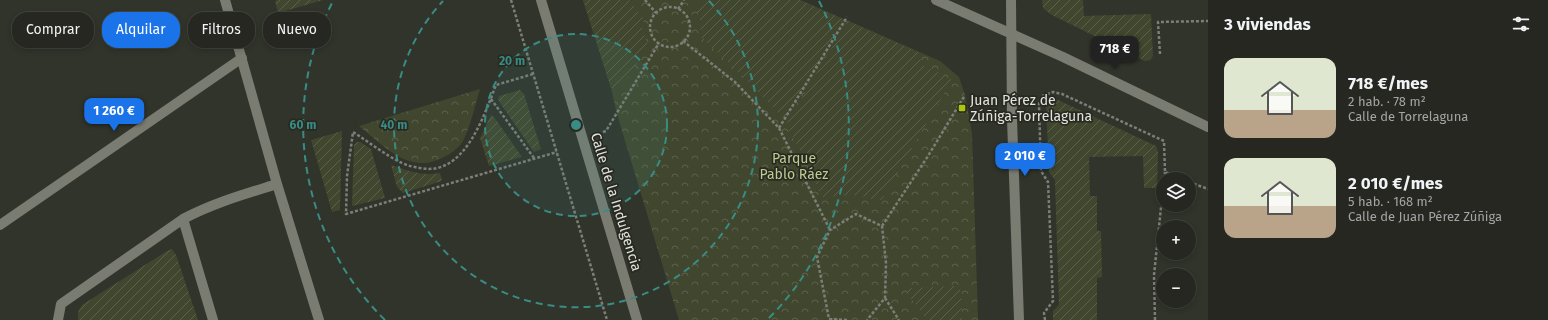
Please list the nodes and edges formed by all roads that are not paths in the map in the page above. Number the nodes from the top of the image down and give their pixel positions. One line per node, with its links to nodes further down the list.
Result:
1 (225, 0): 6 (street)
2 (541, 0): 14 (street, Calle de la Indulgencia)
3 (936, 0): 5 (street)
4 (1011, 0): 5 (street)
5 (1012, 34): 7 (street); 15 (street)
6 (242, 58): 8 (street); 10 (street)
7 (1208, 127)
8 (277, 184): 9 (street); 13 (street)
9 (183, 219): 11 (street); 12 (street)
10 (0, 225)
11 (58, 320)
12 (213, 320)
13 (319, 320)
14 (637, 320)
15 (1019, 320)

